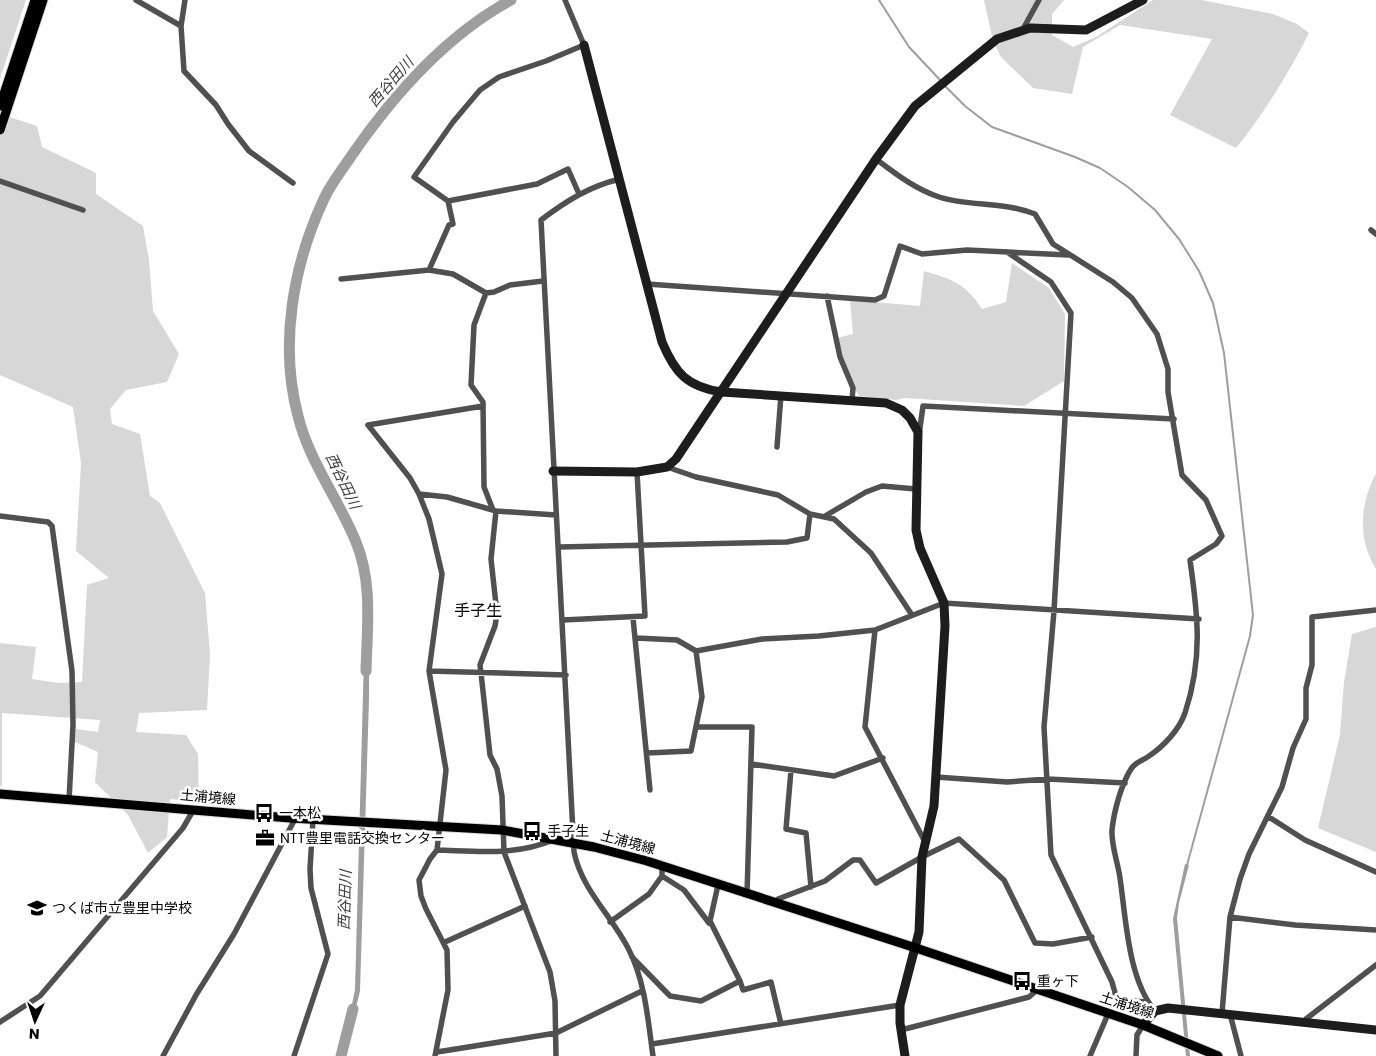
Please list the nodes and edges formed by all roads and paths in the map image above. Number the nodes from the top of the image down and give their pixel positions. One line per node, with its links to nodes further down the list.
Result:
1 (35, 0): 11 (main road)
2 (43, 0): 12 (main road)
3 (136, 0): 8 (street)
4 (185, 0): 8 (street)
5 (565, 0): 10 (street)
6 (1039, 0): 9 (street)
7 (1143, 0): 9 (street)
8 (181, 26): 16 (street)
9 (1023, 29): 13 (street)
10 (584, 44): 14 (street); 18 (street)
11 (0, 106)
12 (0, 130)
13 (876, 159): 21 (street); 27 (street)
14 (620, 179): 17 (street); 25 (street)
15 (0, 181): 19 (street)
16 (292, 183)
17 (579, 194): 18 (street); 24 (street)
18 (448, 201): 22 (street)
19 (84, 210)
20 (1007, 252): 21 (street); 28 (street); 33 (street)
21 (1070, 255): 34 (street)
22 (429, 270): 23 (street); 26 (street)
23 (341, 279)
24 (543, 281): 26 (street); 38 (street)
25 (647, 284): 27 (street); 29 (street)
26 (486, 293): 32 (street)
27 (788, 293): 28 (street); 29 (street)
28 (827, 296): 31 (street)
29 (722, 392): 30 (street); 37 (street)
30 (781, 396): 31 (street); 36 (street)
31 (852, 400): 35 (street)
32 (483, 406): 41 (street); 42 (street)
33 (1065, 412): 34 (street); 35 (street); 51 (street)
34 (1174, 419): 54 (street)
35 (919, 438): 40 (street)
36 (777, 446)
37 (667, 467): 39 (street); 44 (street)
38 (553, 471): 39 (street); 43 (street)
39 (637, 472): 47 (street)
40 (916, 490): 46 (street); 49 (street)
41 (419, 494): 42 (street); 59 (street)
42 (494, 510): 43 (street); 60 (street)
43 (556, 514): 48 (street)
44 (810, 514): 46 (street); 47 (street)
45 (0, 516): 72 (street)
46 (825, 516): 52 (street)
47 (641, 545): 48 (street); 53 (street)
48 (559, 546): 55 (street)
49 (944, 603): 51 (street); 52 (street); 67 (street)
50 (1376, 610): 74 (street)
51 (1054, 611): 54 (street); 68 (street)
52 (912, 615): 56 (street)
53 (633, 618): 55 (street); 57 (street)
54 (1199, 619): 69 (street)
55 (563, 620): 61 (street)
56 (874, 630): 58 (street); 64 (street)
57 (636, 638): 58 (street); 63 (street)
58 (696, 651): 62 (street)
59 (430, 671): 60 (street); 77 (street)
60 (480, 672): 61 (street); 78 (street)
61 (566, 675): 80 (street)
62 (696, 727): 63 (street); 65 (street)
63 (647, 753): 70 (street)
64 (883, 758): 66 (street); 81 (street)
65 (751, 764): 66 (street); 90 (street)
66 (790, 770): 89 (street)
67 (936, 777): 68 (street); 81 (street)
68 (1048, 779): 69 (street); 97 (street)
69 (1125, 783): 105 (street)
70 (650, 790)
71 (0, 794): 72 (main road, 土浦境線)
72 (69, 800): 73 (main road, 土浦境線)
73 (194, 809): 75 (main road, 土浦境線); 110 (street)
74 (1269, 817): 86 (street); 93 (street)
75 (296, 819): 76 (main road, 土浦境線); 119 (street)
76 (312, 820): 77 (main road, 土浦境線); 120 (street)
77 (440, 826): 78 (main road, 土浦境線); 82 (street)
78 (502, 830): 79 (main road, 土浦境線); 83 (street)
79 (555, 839): 80 (main road, 土浦境線); 83 (street)
80 (574, 842): 85 (main road, 土浦境線); 94 (street)
81 (925, 842): 84 (street)
82 (437, 850): 83 (street); 98 (street)
83 (504, 852): 92 (street)
84 (922, 857): 89 (street); 97 (street); 99 (street)
85 (662, 866): 87 (street); 88 (main road, 土浦境線)
86 (1376, 872)
87 (662, 876): 94 (street); 95 (street)
88 (718, 885): 90 (main road, 土浦境線); 95 (street)
89 (811, 887): 91 (street)
90 (747, 894): 91 (main road, 土浦境線)
91 (776, 904): 99 (main road, 土浦境線)
92 (525, 906): 98 (street); 116 (street)
93 (1230, 917): 96 (street); 109 (street)
94 (610, 922): 100 (street)
95 (711, 925): 102 (street)
96 (1376, 930)
97 (1092, 937): 105 (street)
98 (444, 942): 118 (street)
99 (916, 948): 103 (main road, 土浦境線); 106 (street)
100 (632, 957): 102 (street); 104 (street)
101 (1376, 965): 111 (street)
102 (740, 981): 112 (street)
103 (1037, 990): 108 (main road, 土浦境線); 114 (street)
104 (642, 991): 116 (street); 117 (street)
105 (1146, 1002): 107 (street)
106 (900, 1005): 112 (street); 114 (street)
107 (1155, 1011): 109 (street); 113 (street)
108 (1108, 1014): 113 (main road, 土浦境線); 124 (street)
109 (1226, 1014): 111 (street); 127 (street)
110 (0, 1022)
111 (1305, 1023): 115 (street)
112 (781, 1024): 117 (street)
113 (1143, 1025): 125 (street); 126 (main road, 土浦境線)
114 (900, 1030): 123 (street)
115 (1376, 1030)
116 (556, 1033): 118 (street); 121 (street)
117 (652, 1044): 122 (street)
118 (436, 1054)
119 (163, 1056)
120 (294, 1056)
121 (556, 1056)
122 (653, 1056)
123 (905, 1056)
124 (1090, 1056)
125 (1136, 1056)
126 (1218, 1056)
127 (1241, 1056)

